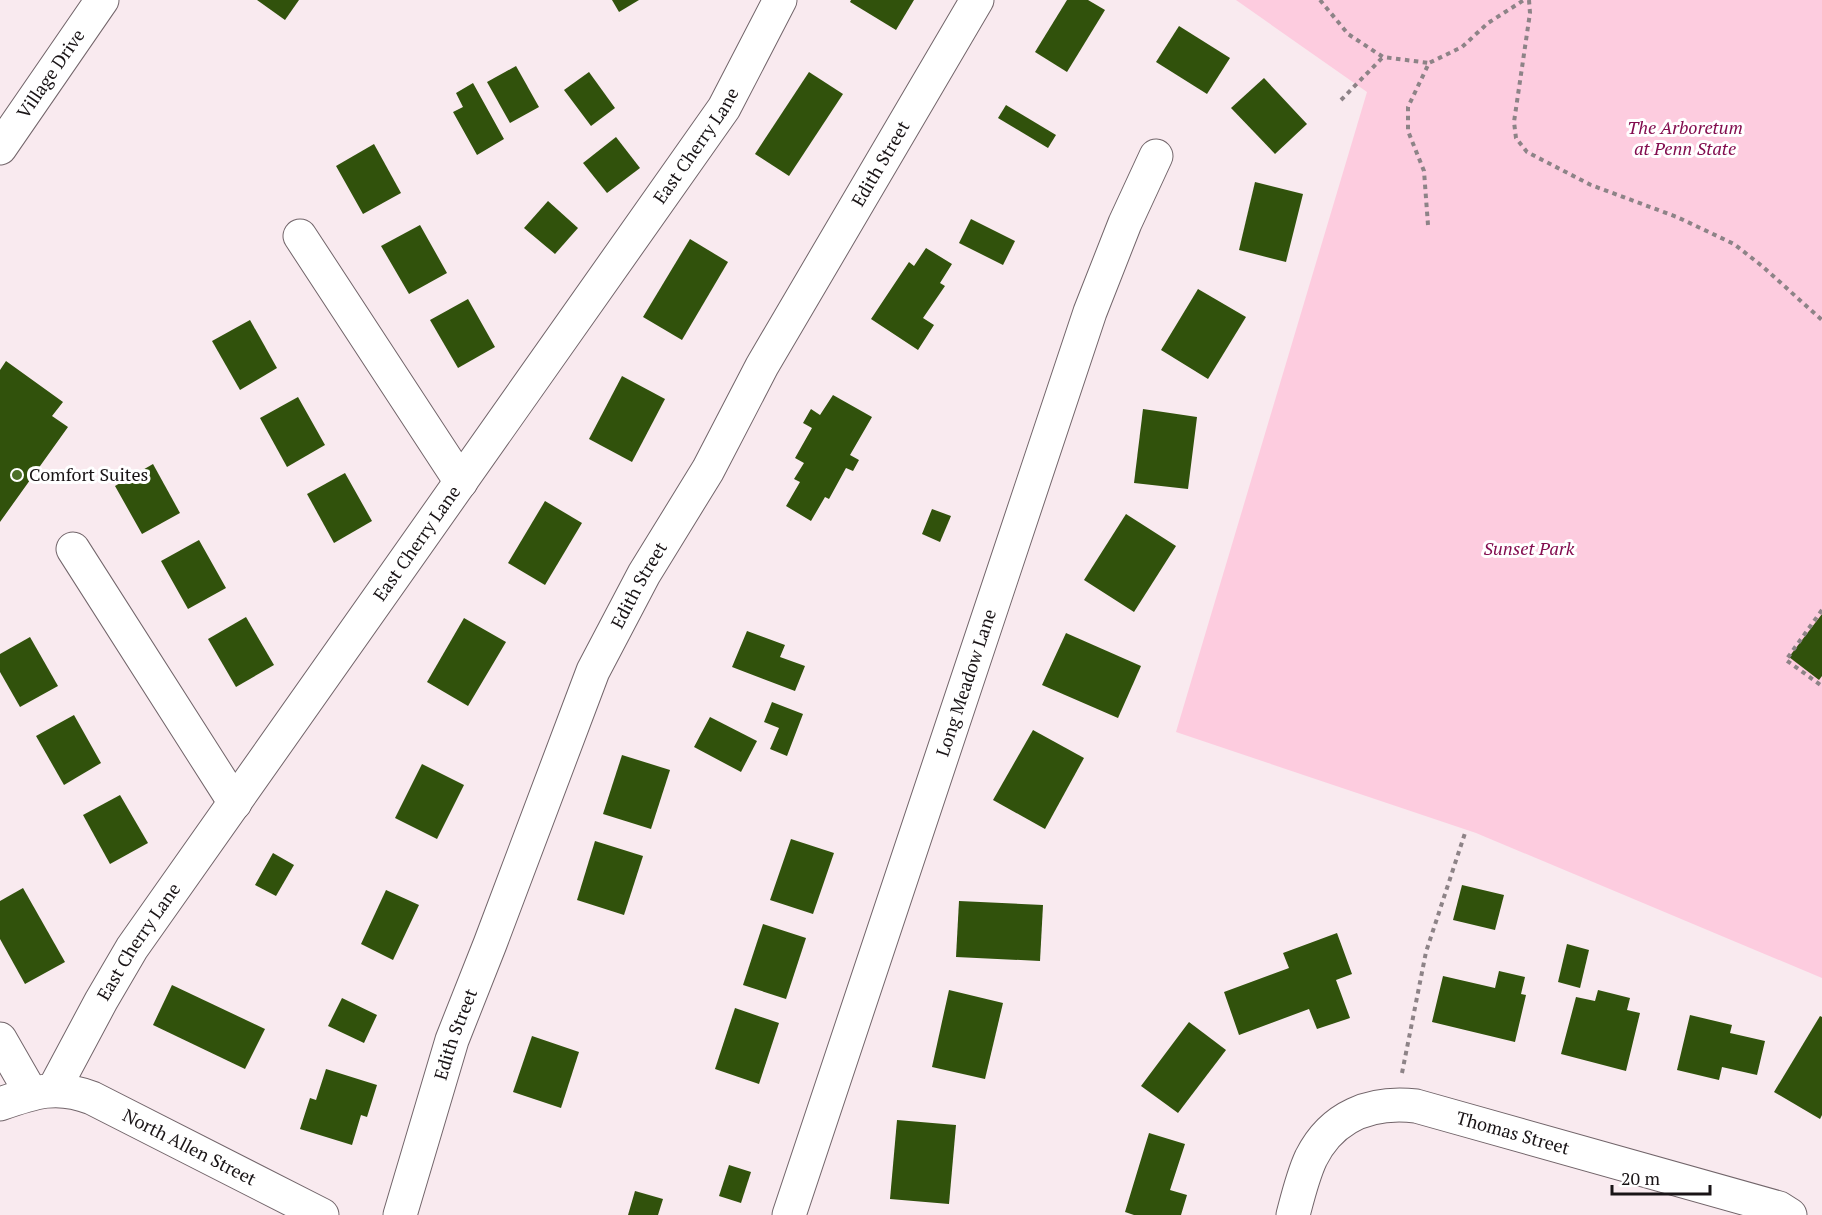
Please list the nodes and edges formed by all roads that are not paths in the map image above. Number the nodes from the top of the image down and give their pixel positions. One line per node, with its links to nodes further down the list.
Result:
1 (102, 0): 4 (street, Village Drive)
2 (780, 0): 7 (street, East Cherry Lane)
3 (977, 0): 14 (street, Edith Street)
4 (0, 147)
5 (1156, 156): 15 (street, Long Meadow Lane)
6 (300, 236): 7 (street)
7 (461, 482): 9 (street, East Cherry Lane)
8 (73, 549): 9 (street)
9 (235, 803): 11 (street, East Cherry Lane)
10 (0, 1039): 11 (street)
11 (42, 1091): 12 (street); 13 (street, North Allen Street)
12 (0, 1104)
13 (322, 1215)
14 (400, 1215)
15 (789, 1215)
16 (1293, 1215): 17 (street, Thomas Street)
17 (1790, 1215)

